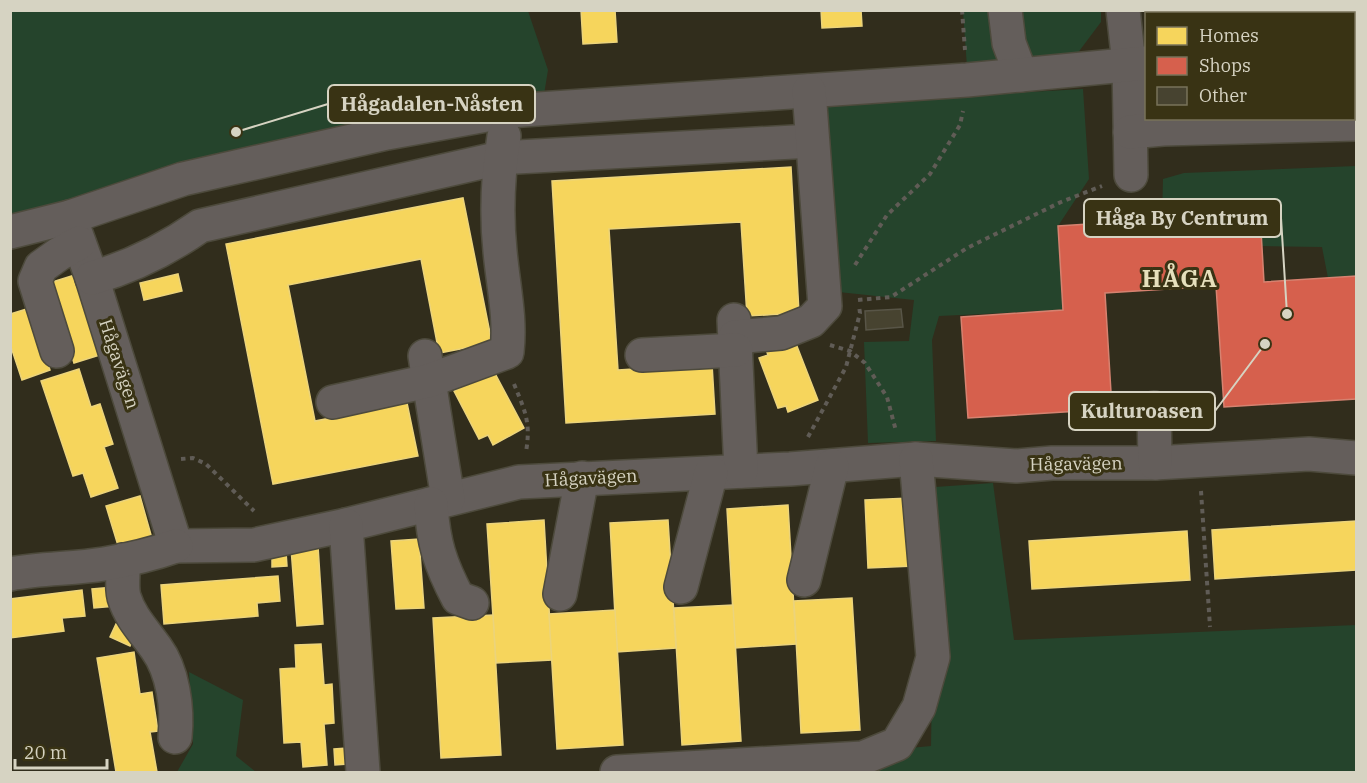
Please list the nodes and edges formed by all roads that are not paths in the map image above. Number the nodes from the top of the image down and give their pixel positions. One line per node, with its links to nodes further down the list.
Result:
1 (1005, 10): 4 (street)
2 (1123, 10): 3 (street)
3 (1138, 64): 4 (street); 8 (street)
4 (1021, 75): 5 (street)
5 (809, 91): 6 (street); 9 (street)
6 (508, 111): 10 (street); 12 (street)
7 (1356, 124): 8 (street)
8 (1130, 132): 11 (street)
9 (812, 141): 10 (street); 16 (street)
10 (500, 158): 14 (street); 19 (street)
11 (1131, 175)
12 (75, 230): 13 (street); 14 (street, Hågavägen); 15 (street)
13 (10, 232)
14 (92, 278): 30 (street, Hågavägen)
15 (23, 282): 17 (street)
16 (735, 336): 18 (street); 26 (street)
17 (57, 351)
18 (642, 355)
19 (427, 368): 20 (street); 28 (street)
20 (333, 402)
21 (1154, 408): 24 (street)
22 (1356, 458): 24 (street, Hågavägen)
23 (908, 459): 24 (street, Hågavägen); 25 (street, Hågavägen); 39 (street)
24 (1155, 463)
25 (832, 466): 26 (street, Hågavägen); 33 (street)
26 (726, 472): 27 (street, Hågavägen); 34 (street)
27 (582, 478): 28 (street, Hågavägen); 35 (street)
28 (439, 501): 29 (street, Hågavägen); 36 (street)
29 (346, 525): 30 (street, Hågavägen); 38 (street)
30 (176, 546): 31 (street)
31 (123, 560): 32 (street); 37 (street)
32 (10, 574)
33 (804, 580)
34 (681, 587)
35 (560, 594)
36 (472, 603)
37 (175, 737)
38 (363, 772)
39 (617, 772)

